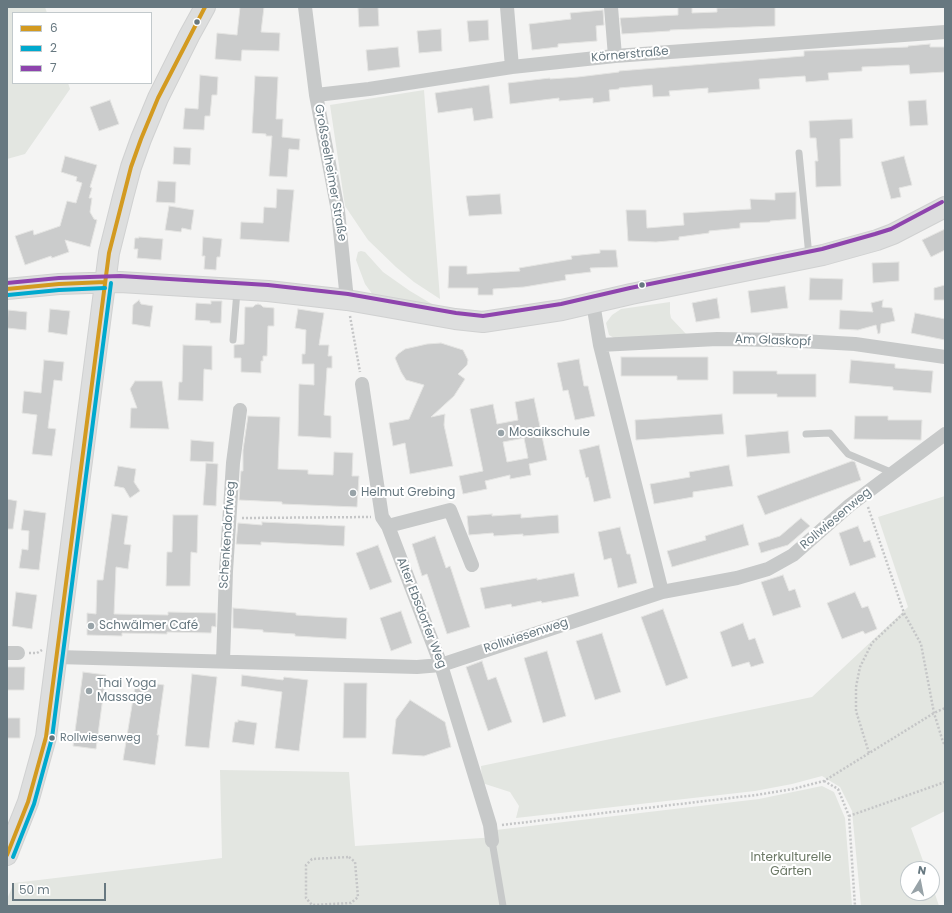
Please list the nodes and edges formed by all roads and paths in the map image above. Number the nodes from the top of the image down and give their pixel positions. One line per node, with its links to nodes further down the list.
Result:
1 (507, 7): 7 (street)
2 (611, 7): 6 (street)
3 (203, 8): 12 (main road)
4 (308, 11): 8 (street, Großseelheimer Straße)
5 (945, 32): 6 (street, Körnerstraße)
6 (614, 56): 7 (street, Körnerstraße)
7 (512, 67): 8 (street, Körnerstraße)
8 (316, 95): 15 (street, Großseelheimer Straße)
9 (799, 153): 11 (lane)
10 (945, 207): 11 (main road)
11 (809, 258): 16 (main road)
12 (105, 282): 13 (main road); 14 (main road); 33 (main road)
13 (7, 289)
14 (237, 289): 15 (main road); 17 (lane)
15 (347, 300): 16 (main road); 20 (path)
16 (593, 303): 18 (street)
17 (232, 340)
18 (600, 345): 19 (street, Am Glaskopf); 30 (street)
19 (945, 357)
20 (359, 359)
21 (362, 384): 28 (street, Alter Ebsdorfer Weg)
22 (240, 410): 27 (street, Schenkendorfweg)
23 (806, 434): 25 (lane)
24 (945, 434): 25 (street, Rollwiesenweg)
25 (893, 473): 30 (street, Rollwiesenweg)
26 (872, 517): 31 (path)
27 (229, 518): 28 (path); 34 (street, Schenkendorfweg)
28 (385, 521): 29 (street); 35 (street, Alter Ebsdorfer Weg)
29 (472, 565)
30 (662, 592): 35 (street, Rollwiesenweg)
31 (904, 613): 37 (path); 39 (path)
32 (37, 653): 33 (path)
33 (49, 654): 34 (street, Rollwiesenweg); 45 (main road)
34 (223, 661): 35 (street, Rollwiesenweg)
35 (441, 665): 43 (street, Alter Ebsdorfer Weg)
36 (945, 708): 37 (path)
37 (934, 713): 38 (path); 39 (path)
38 (945, 745)
39 (869, 753): 40 (path)
40 (824, 781): 42 (path); 43 (path)
41 (945, 782): 42 (path)
42 (849, 816): 48 (path)
43 (490, 825): 44 (street, Alter Ebsdorfer Weg)
44 (492, 842): 47 (lane)
45 (8, 852)
46 (323, 906): 46 (path)
47 (503, 906)
48 (855, 906)

